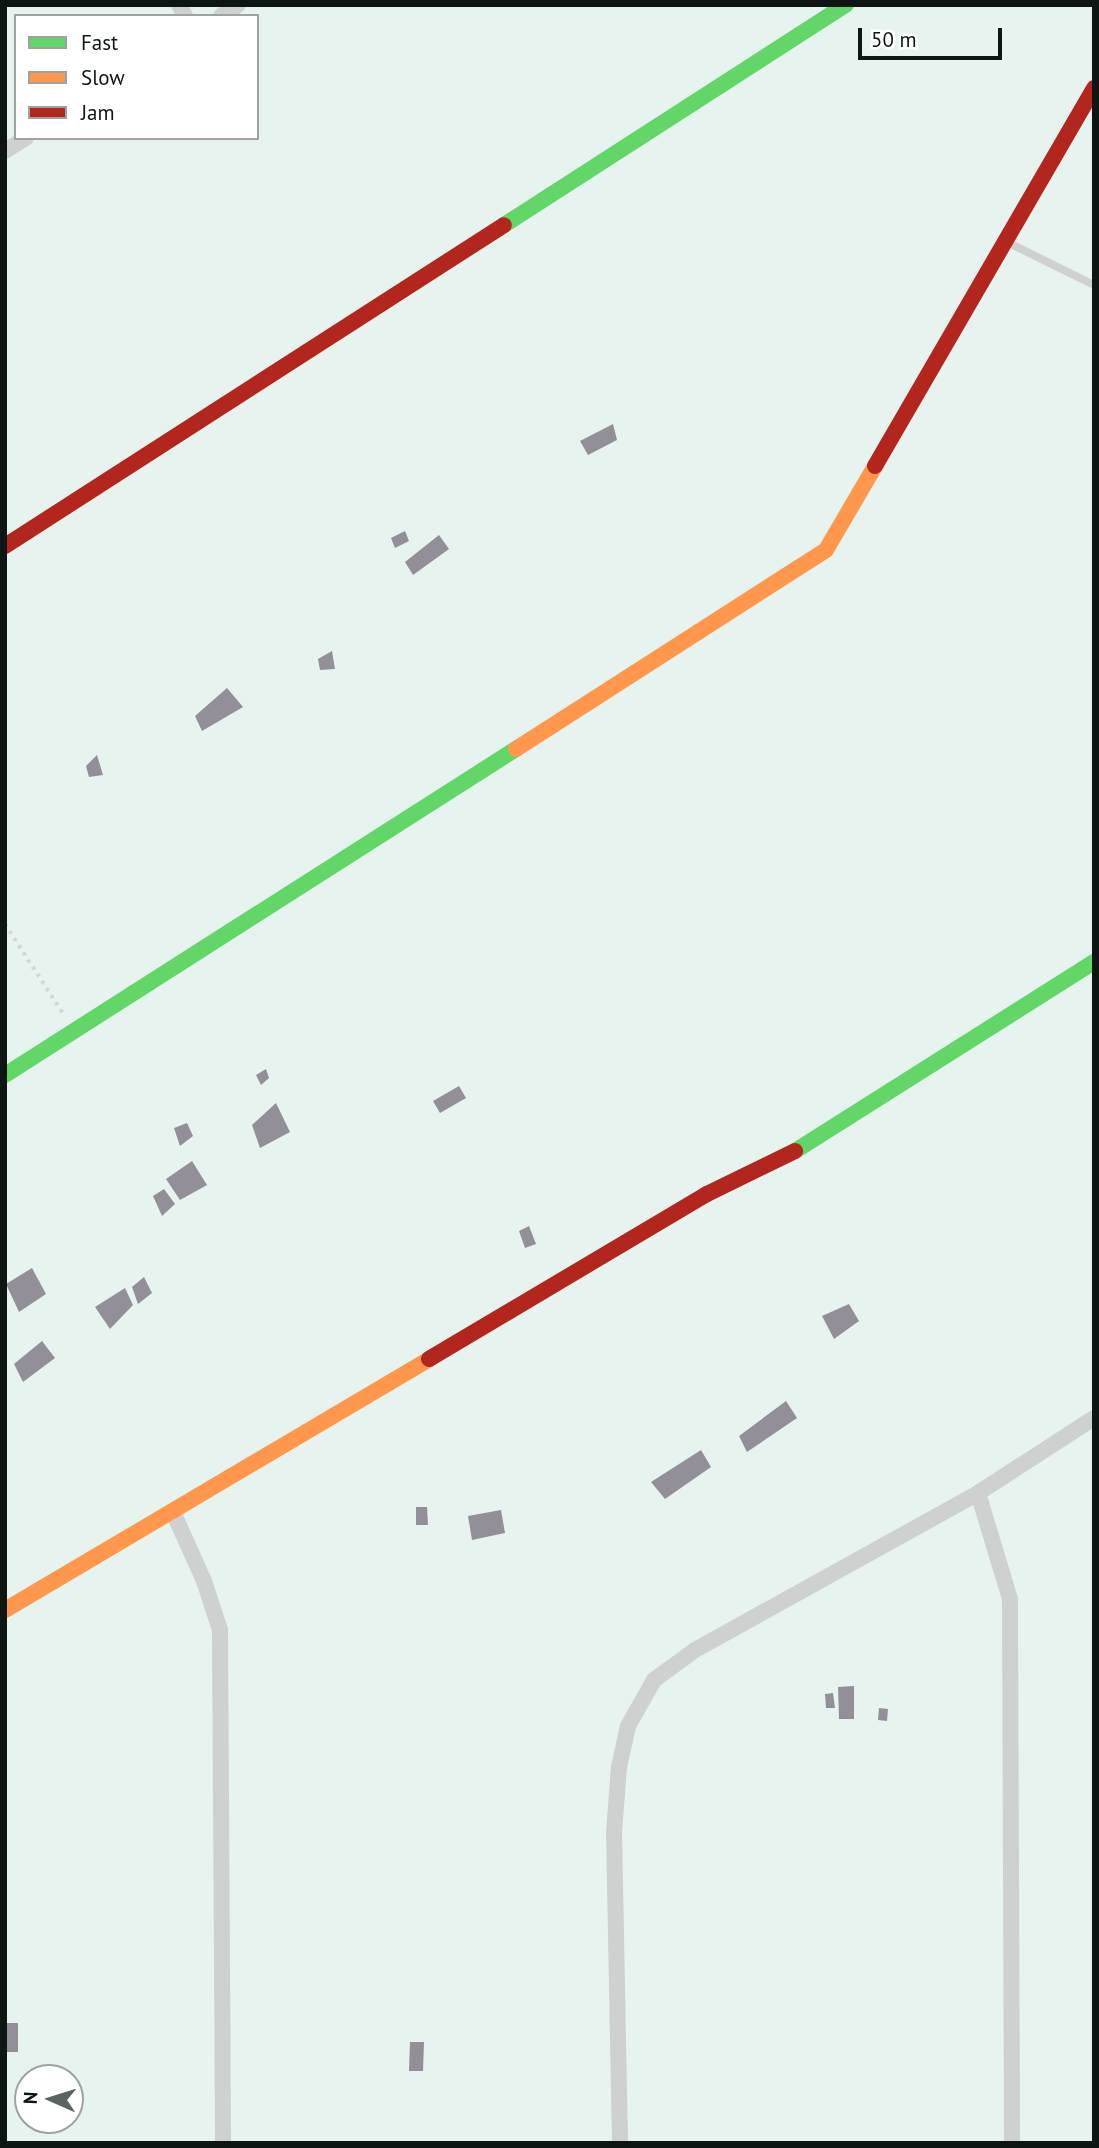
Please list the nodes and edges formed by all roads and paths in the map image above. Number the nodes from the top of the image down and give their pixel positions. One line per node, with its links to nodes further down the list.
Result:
1 (846, 5): 7 (street)
2 (1094, 88): 5 (street)
3 (23, 140): 4 (street)
4 (5, 151)
5 (1005, 241): 6 (lane); 10 (street)
6 (1094, 285)
7 (5, 546)
8 (5, 924): 10 (path)
9 (1094, 962): 14 (street)
10 (75, 1032): 11 (street)
11 (5, 1075)
12 (1094, 1418): 13 (street)
13 (978, 1493): 17 (street); 18 (street)
14 (173, 1512): 15 (street); 16 (street)
15 (5, 1610)
16 (223, 2143)
17 (621, 2143)
18 (1012, 2143)

